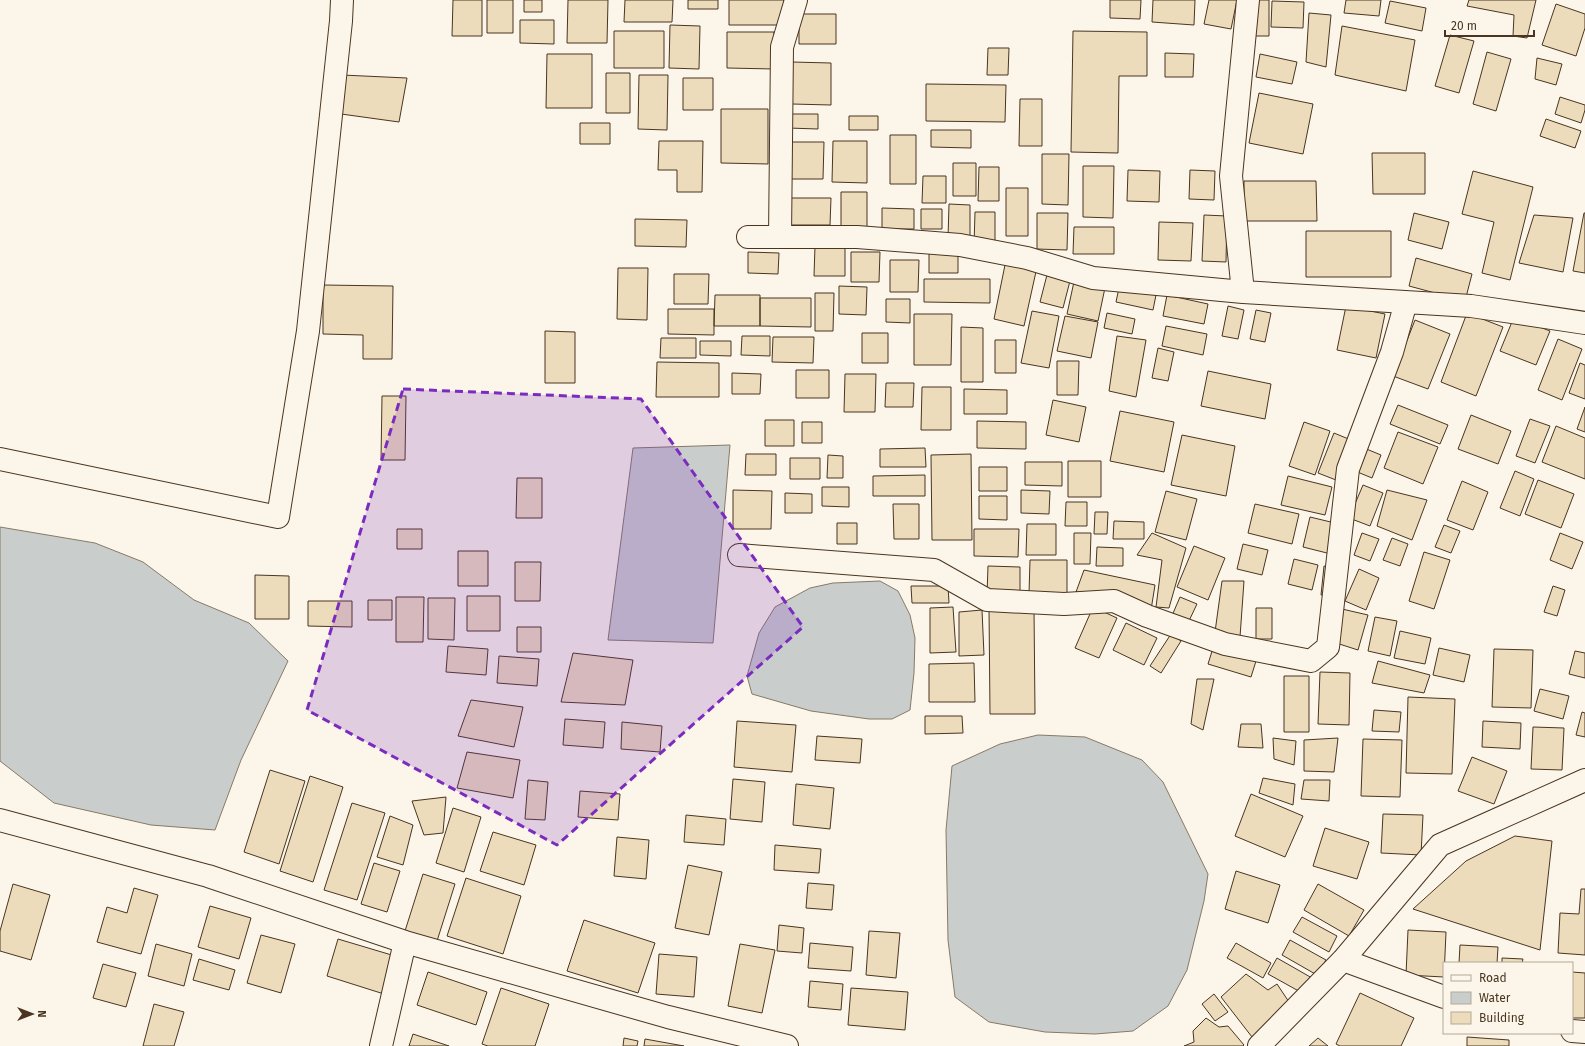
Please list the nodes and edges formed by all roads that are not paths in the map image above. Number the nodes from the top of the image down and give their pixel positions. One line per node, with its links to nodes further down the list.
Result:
1 (342, 0): 9 (street)
2 (796, 0): 5 (street)
3 (1248, 0): 6 (street)
4 (748, 237): 5 (street)
5 (780, 237): 6 (street)
6 (1243, 292): 7 (street)
7 (1406, 302): 8 (street); 10 (street)
8 (1585, 323)
9 (0, 459)
10 (739, 554)
11 (1585, 780): 14 (street)
12 (0, 820): 13 (street)
13 (404, 942): 18 (street); 19 (street)
14 (1342, 960): 15 (street); 20 (street)
15 (1443, 997)
16 (1573, 1031): 17 (street)
17 (1585, 1032)
18 (381, 1046)
19 (787, 1046)
20 (1259, 1046)

